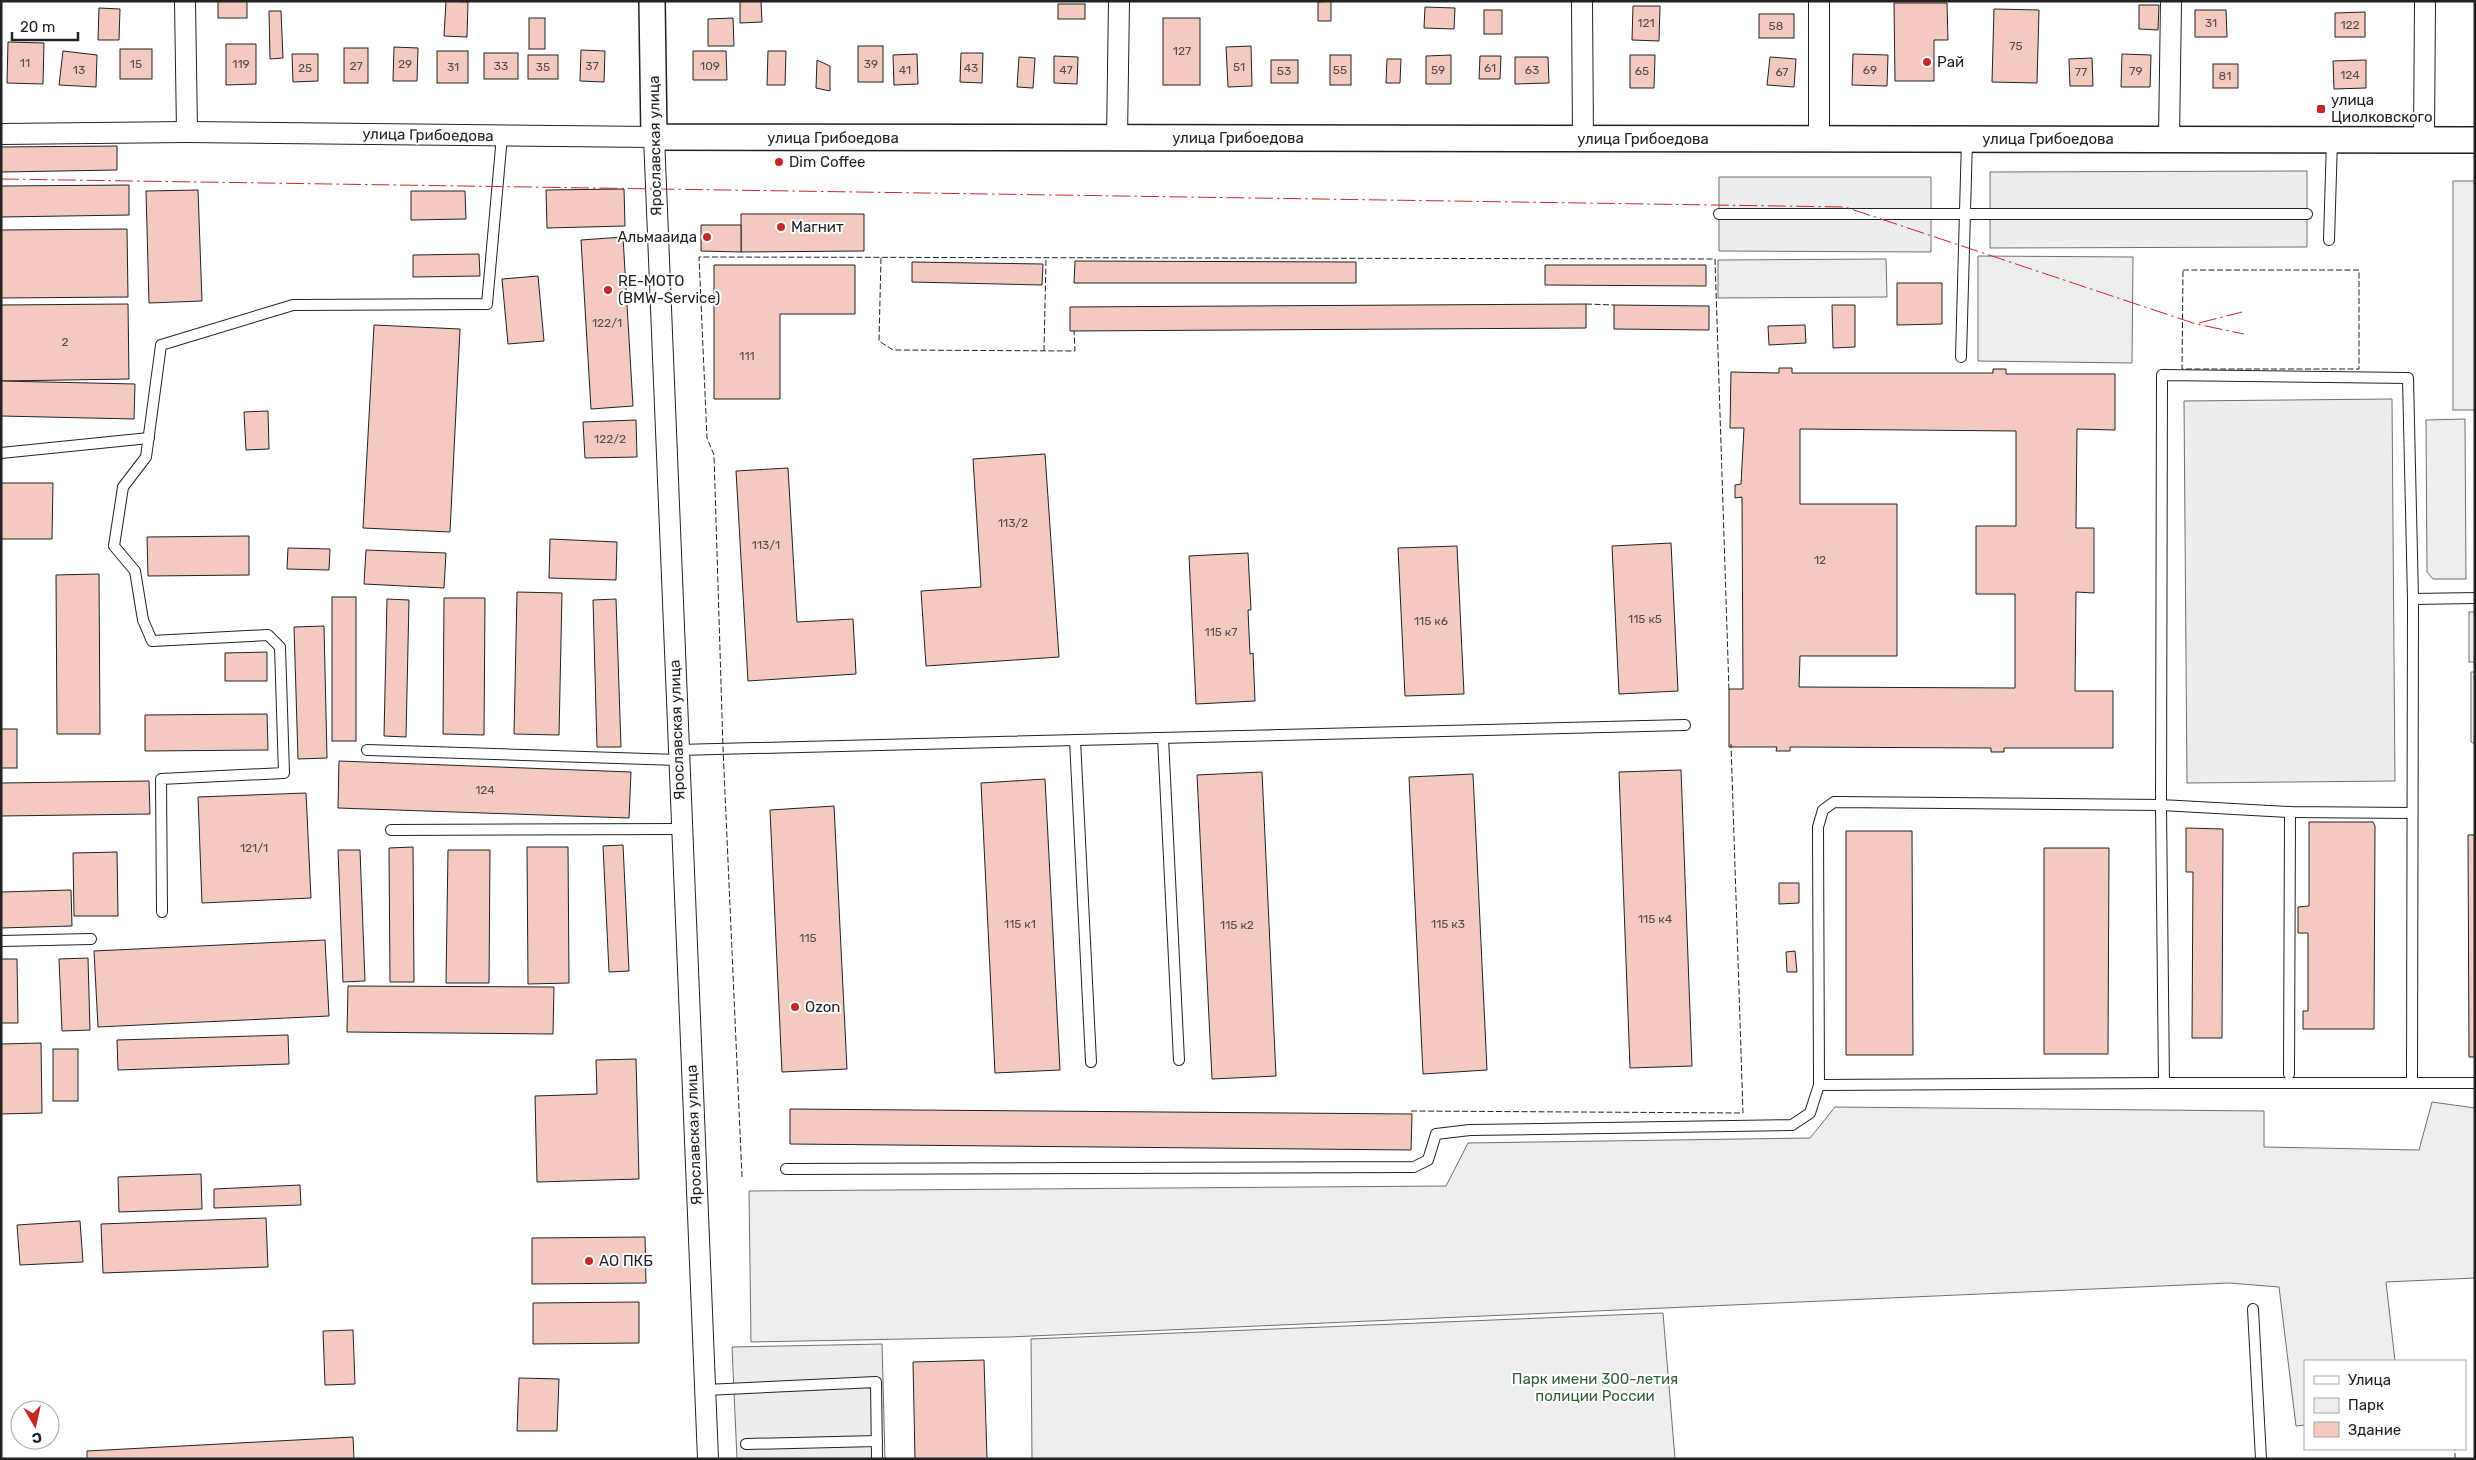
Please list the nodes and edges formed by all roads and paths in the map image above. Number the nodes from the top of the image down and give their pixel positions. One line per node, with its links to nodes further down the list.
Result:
1 (185, 1): 8 (street)
2 (652, 1): 11 (street, Ярославская улица)
3 (1119, 1): 12 (street)
4 (1582, 1): 13 (street)
5 (1819, 1): 14 (street)
6 (2171, 1): 16 (street)
7 (2425, 1): 18 (street)
8 (186, 132): 9 (street, улица Грибоедова); 10 (street, улица Грибоедова)
9 (1, 134)
10 (502, 136): 11 (street, улица Грибоедова); 25 (lane)
11 (654, 137): 12 (street, улица Грибоедова); 33 (street, Ярославская улица)
12 (1117, 138): 13 (street, улица Грибоедова)
13 (1583, 138): 14 (street, улица Грибоедова)
14 (1819, 139): 15 (street, улица Грибоедова)
15 (1967, 139): 16 (street, улица Грибоедова); 21 (lane)
16 (2169, 139): 17 (street, улица Грибоедова)
17 (2332, 139): 18 (street, улица Грибоедова); 23 (lane)
18 (2424, 140): 19 (street, улица Грибоедова)
19 (2475, 140)
20 (1719, 214): 21 (lane)
21 (1965, 214): 22 (lane); 24 (lane)
22 (2307, 214)
23 (2328, 240)
24 (1961, 357)
25 (148, 438): 26 (lane); 39 (lane)
26 (1, 453)
27 (2475, 598): 28 (lane)
28 (2413, 599): 34 (lane); 36 (lane)
29 (1685, 725): 30 (lane)
30 (1163, 738): 31 (lane); 42 (lane)
31 (1075, 740): 33 (lane); 43 (lane)
32 (367, 750): 33 (lane)
33 (678, 755): 37 (street, Ярославская улица)
34 (2161, 806): 35 (lane); 45 (lane); 48 (lane)
35 (2290, 812): 36 (lane); 44 (lane)
36 (2412, 813): 46 (lane)
37 (681, 829): 38 (lane); 51 (street, Ярославская улица)
38 (391, 830)
39 (162, 912)
40 (91, 939): 41 (lane)
41 (1, 941)
42 (1179, 1060)
43 (1091, 1062)
44 (2289, 1074)
45 (2164, 1082): 46 (lane); 48 (lane)
46 (2412, 1083): 47 (lane)
47 (2475, 1083)
48 (1819, 1085): 49 (lane)
49 (786, 1169)
50 (2253, 1308): 56 (lane)
51 (705, 1390): 52 (lane); 54 (street, Ярославская улица)
52 (877, 1441): 53 (lane); 55 (lane)
53 (746, 1444)
54 (708, 1459)
55 (878, 1459)
56 (2262, 1459)

